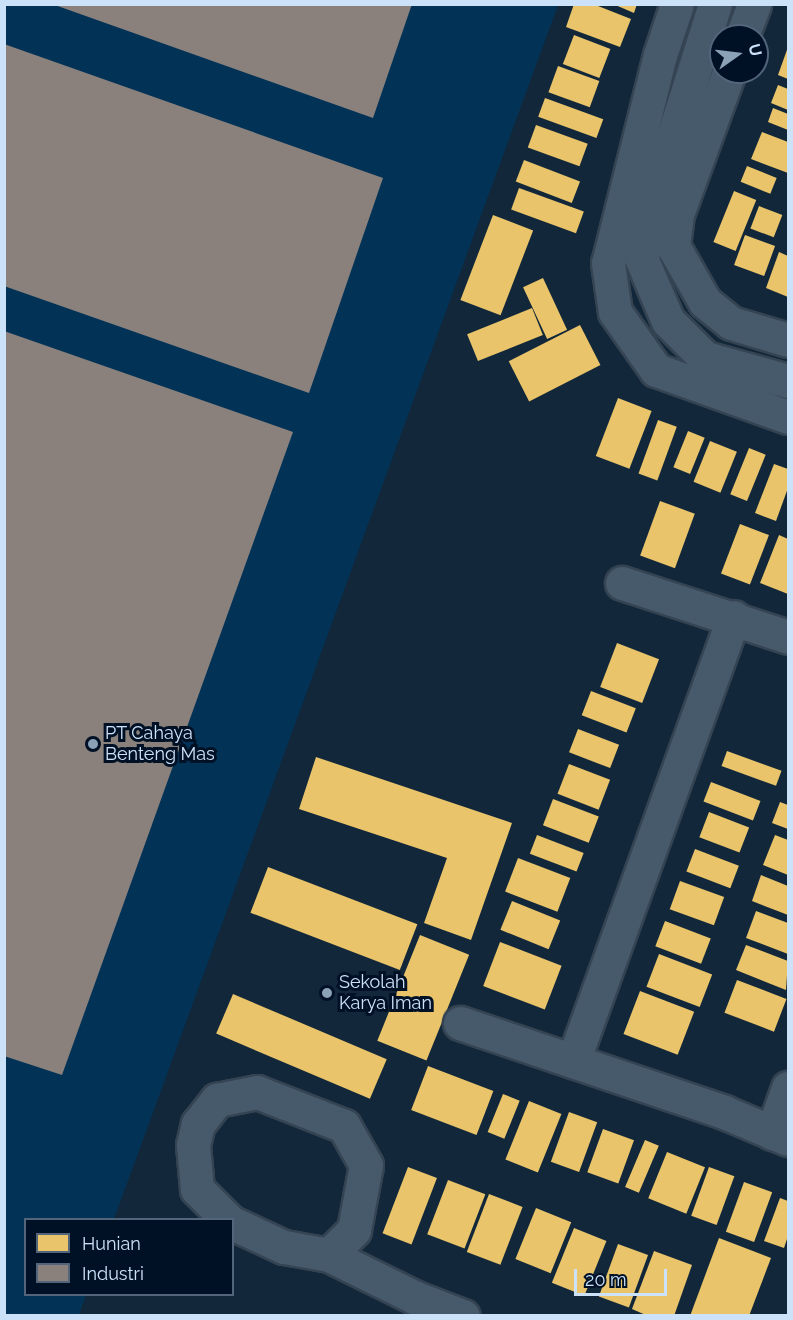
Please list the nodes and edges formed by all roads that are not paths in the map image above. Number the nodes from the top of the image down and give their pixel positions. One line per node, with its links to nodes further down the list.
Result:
1 (676, 4): 5 (street)
2 (715, 4): 6 (street)
3 (754, 4): 4 (street)
4 (746, 24)
5 (660, 55): 6 (street); 10 (street)
6 (693, 70): 9 (street)
7 (725, 84): 8 (street)
8 (789, 340)
9 (789, 381)
10 (789, 417)
11 (622, 584): 12 (street)
12 (734, 617): 13 (street); 15 (street)
13 (789, 638)
14 (460, 1023): 15 (street)
15 (573, 1061): 17 (street)
16 (789, 1088): 17 (street)
17 (780, 1136)
18 (226, 1218): 20 (street)
19 (234, 1224): 20 (street)
20 (329, 1254): 21 (street)
21 (463, 1316)

